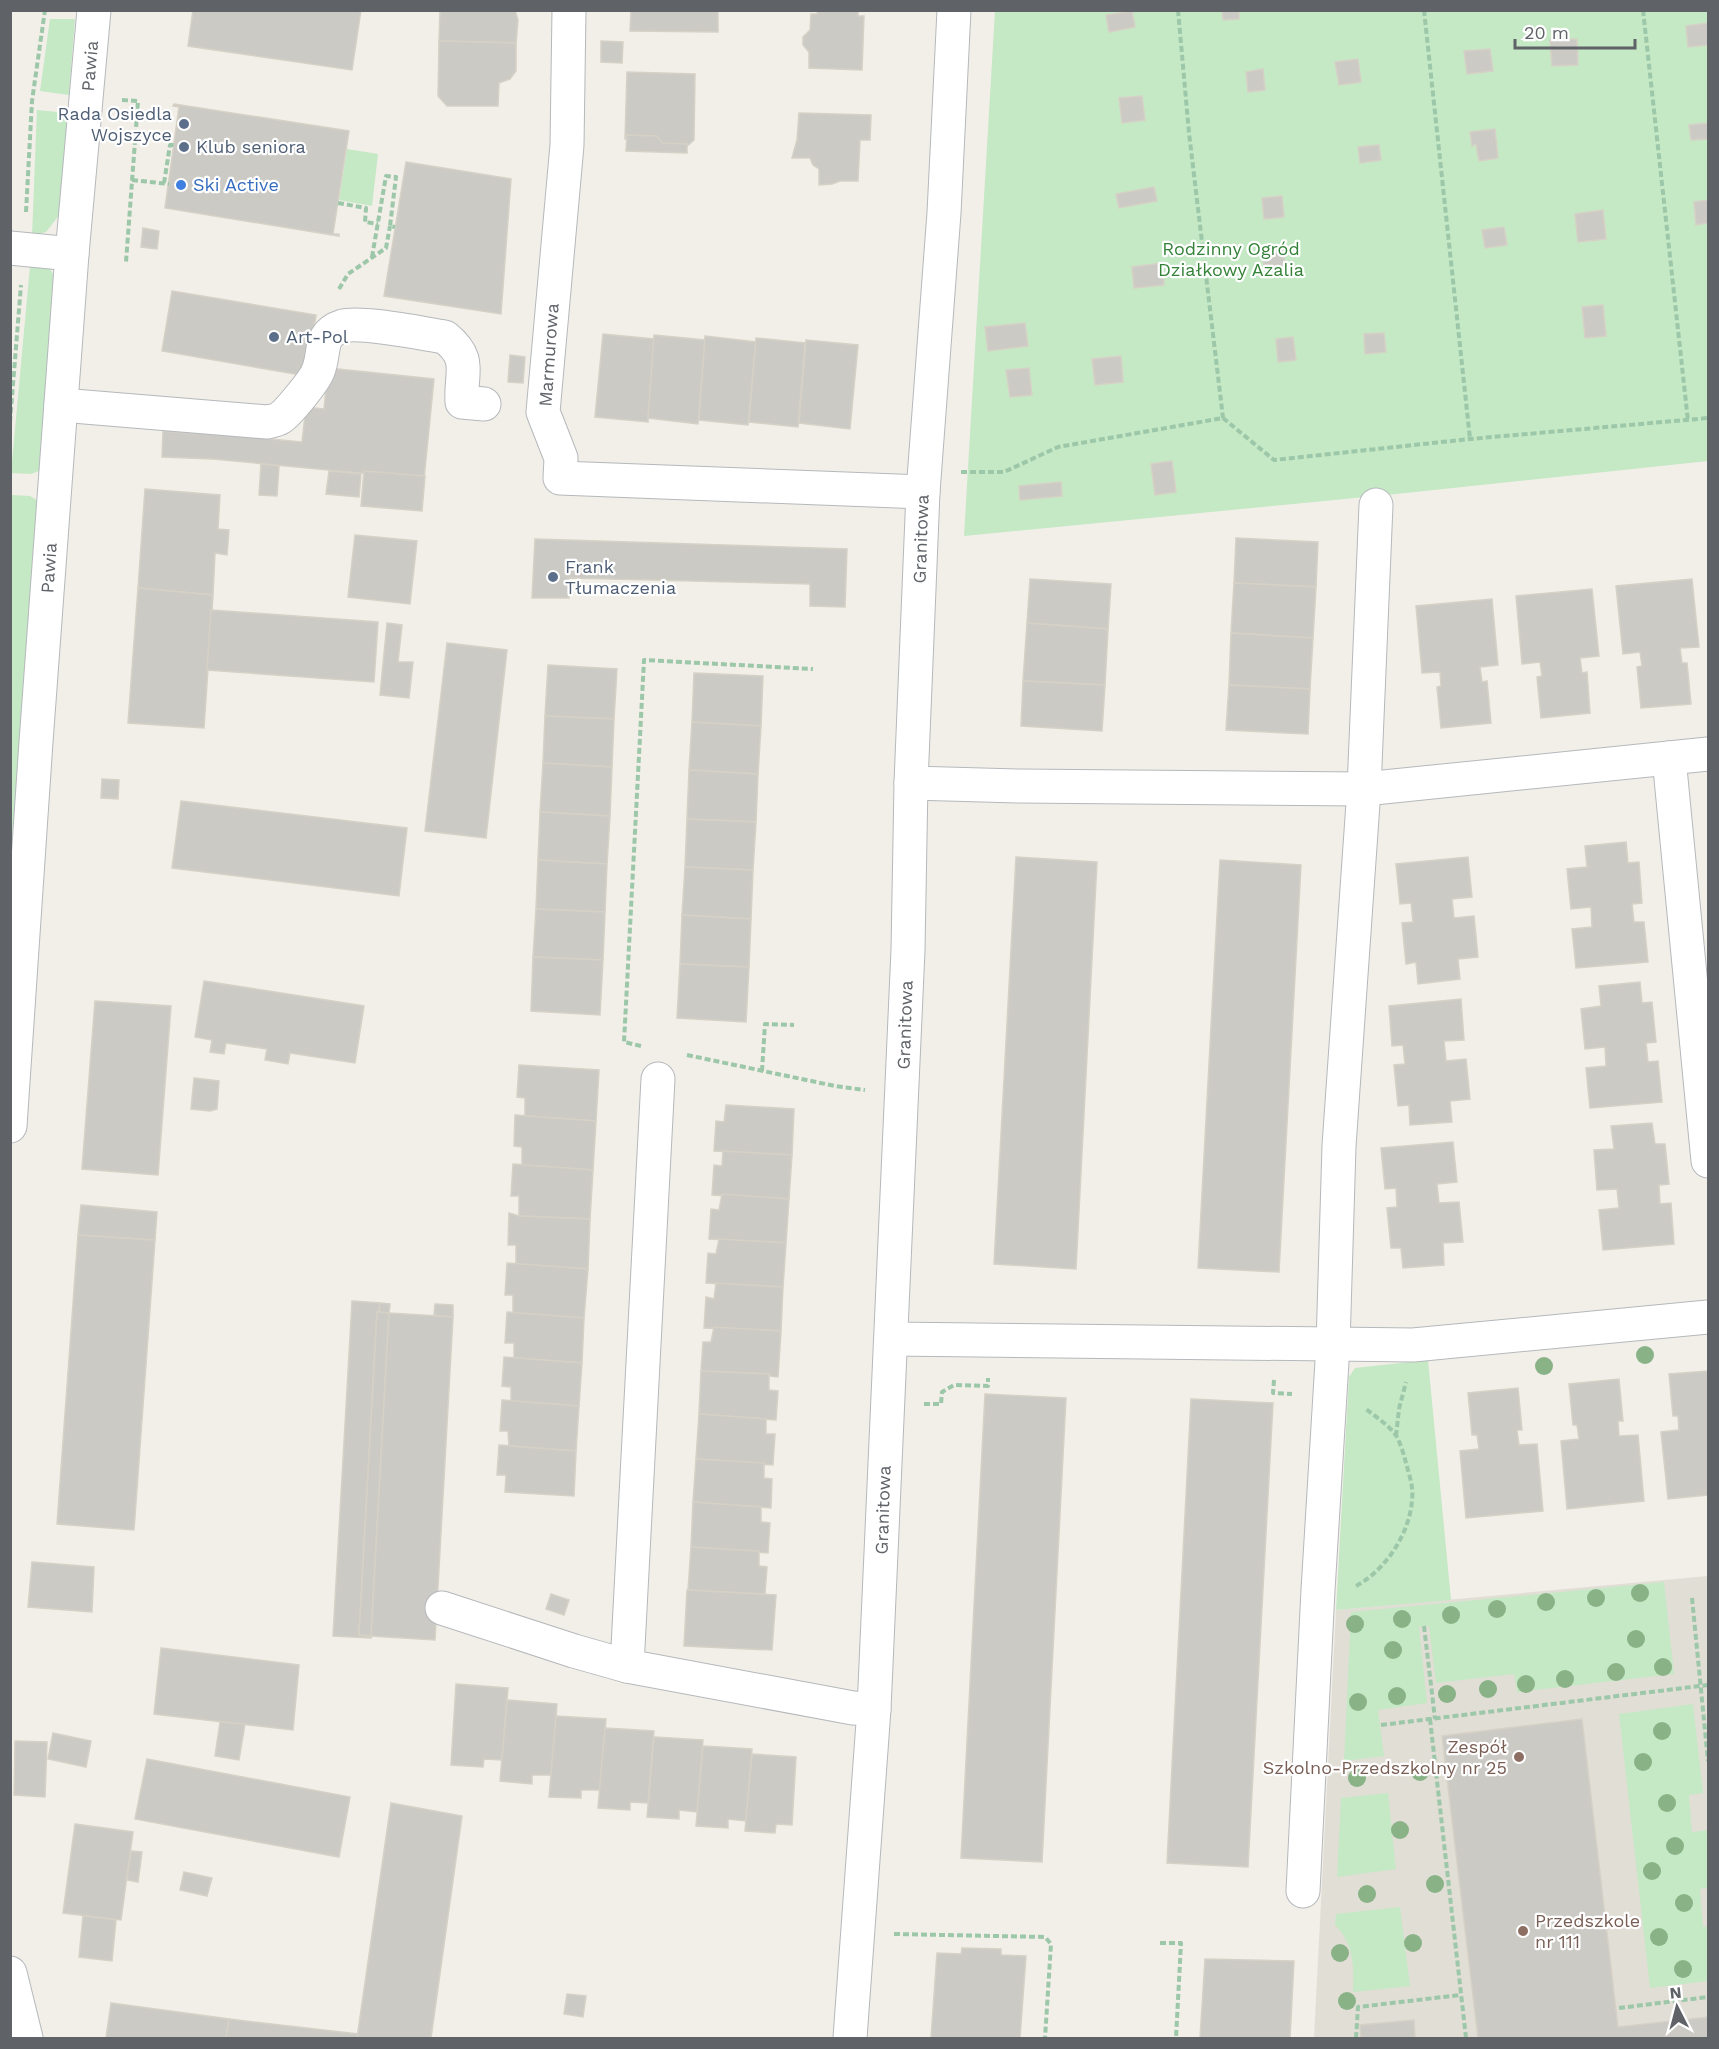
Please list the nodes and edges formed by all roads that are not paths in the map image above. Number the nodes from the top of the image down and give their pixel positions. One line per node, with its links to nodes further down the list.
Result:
1 (93, 10): 5 (street, Pawia)
2 (569, 10): 8 (street, Marmurowa)
3 (954, 10): 8 (street, Granitowa)
4 (10, 249): 5 (street)
5 (72, 254): 7 (street, Pawia)
6 (484, 404): 7 (street)
7 (61, 405): 15 (street, Pawia)
8 (923, 492): 12 (street, Granitowa)
9 (1376, 505): 13 (street)
10 (1708, 754): 11 (street)
11 (1669, 758): 13 (street); 16 (street)
12 (911, 783): 13 (street); 18 (street, Granitowa)
13 (1364, 789): 19 (street)
14 (658, 1079): 21 (street)
15 (10, 1126)
16 (1708, 1161)
17 (1708, 1317): 19 (street)
18 (892, 1339): 19 (street); 22 (street, Granitowa)
19 (1333, 1345): 23 (street)
20 (442, 1608): 21 (street)
21 (627, 1666): 22 (street)
22 (874, 1709): 26 (street, Granitowa)
23 (1303, 1891)
24 (13, 1993): 25 (street)
25 (26, 2038)
26 (850, 2038)

